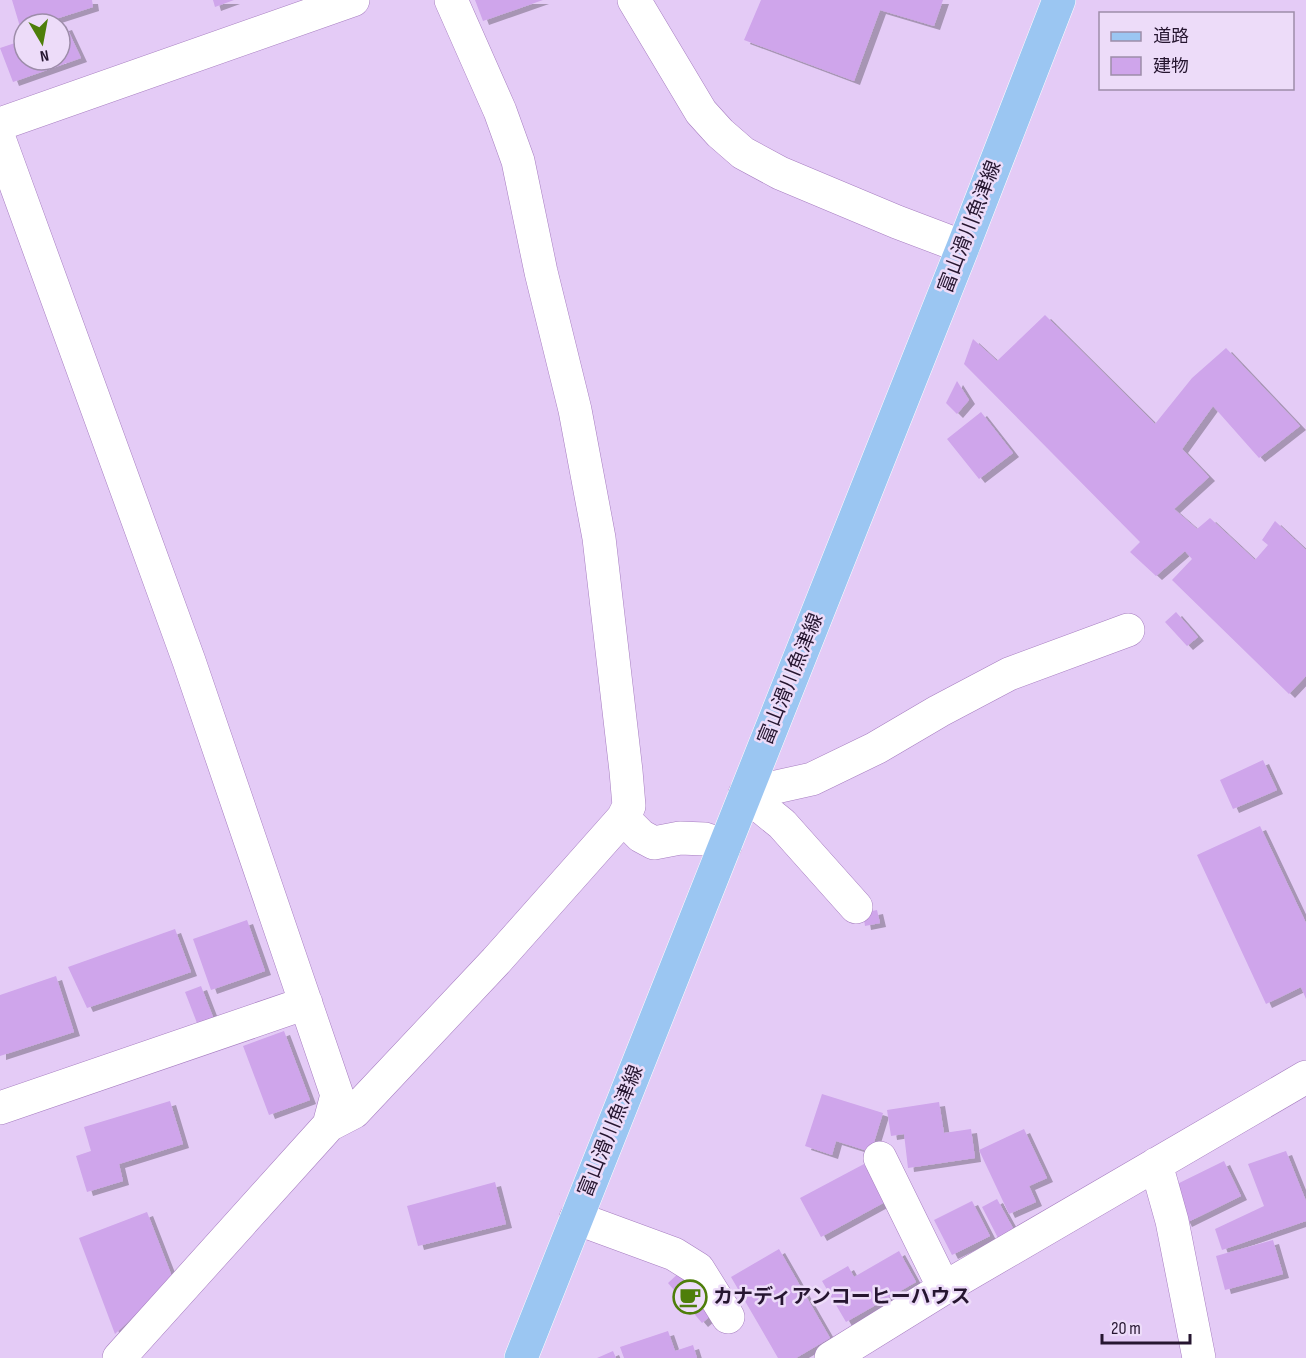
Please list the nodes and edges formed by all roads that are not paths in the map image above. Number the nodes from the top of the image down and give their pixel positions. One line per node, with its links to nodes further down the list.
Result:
1 (353, 0): 5 (street)
2 (451, 0): 10 (street)
3 (634, 0): 7 (street)
4 (1059, 0): 7 (main road, 富山滑川魚津線)
5 (0, 124)
6 (0, 141): 13 (street)
7 (963, 247): 9 (main road, 富山滑川魚津線)
8 (1128, 630): 9 (street)
9 (745, 794): 11 (main road, 富山滑川魚津線); 12 (street)
10 (623, 818): 11 (street); 16 (street)
11 (724, 846): 19 (main road, 富山滑川魚津線)
12 (856, 907)
13 (306, 1003): 15 (street); 16 (street)
14 (1306, 1077): 18 (street)
15 (0, 1108)
16 (329, 1125): 22 (street)
17 (880, 1158): 20 (street)
18 (1156, 1164): 20 (street); 25 (street)
19 (576, 1218): 21 (street); 23 (main road, 富山滑川魚津線)
20 (944, 1288): 24 (street)
21 (728, 1317)
22 (118, 1358)
23 (521, 1358)
24 (831, 1358)
25 (1199, 1358)

